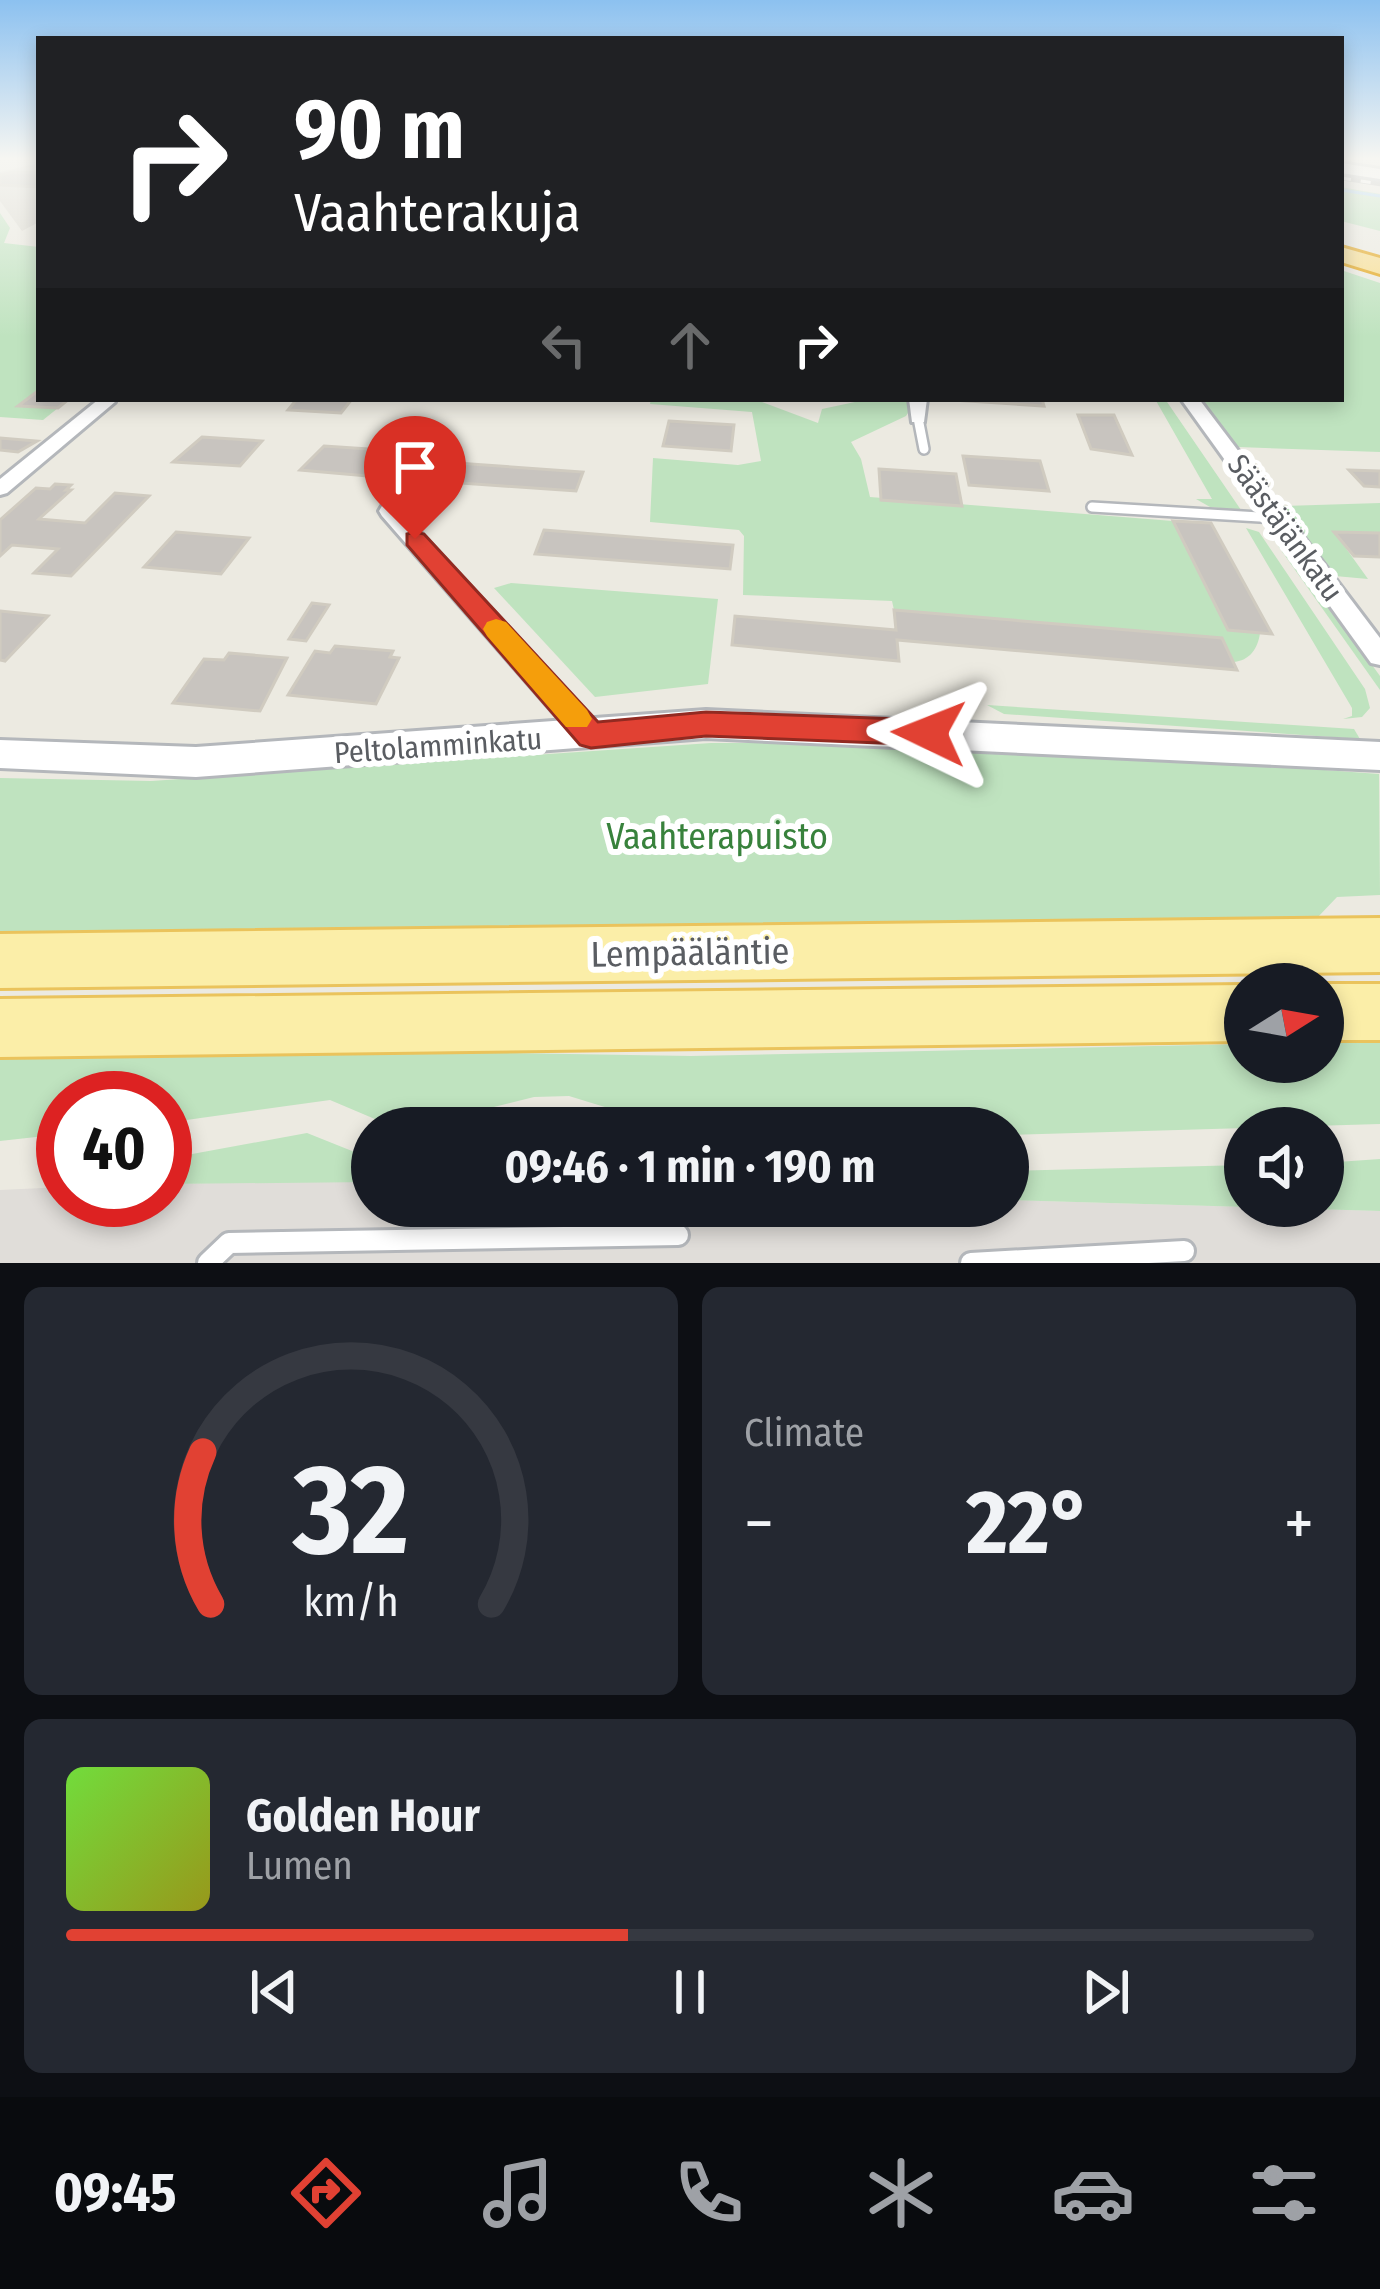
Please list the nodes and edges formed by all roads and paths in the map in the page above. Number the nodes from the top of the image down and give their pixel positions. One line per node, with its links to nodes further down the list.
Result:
1 (1344, 236): 2 (highway)
2 (1380, 246)
3 (1344, 251): 5 (highway)
4 (1344, 251): 6 (highway)
5 (1380, 257)
6 (1380, 266)
7 (106, 402): 11 (street)
8 (1192, 402): 14 (street, Säästäjänkatu)
9 (918, 408): 10 (lane)
10 (924, 449)
11 (0, 489)
12 (1092, 507): 14 (lane)
13 (389, 511): 16 (street)
14 (1278, 518): 15 (street, Säästäjänkatu)
15 (1380, 656)
16 (591, 736): 17 (street, Peltolamminkatu); 18 (street, Peltolamminkatu)
17 (0, 754)
18 (1380, 756)
19 (1380, 945): 20 (main road, Lempääläntie)
20 (0, 962)
21 (1344, 1012): 22 (main road)
22 (1380, 1012)
23 (1224, 1013): 24 (main road)
24 (0, 1028)
25 (679, 1235): 27 (lane)
26 (1184, 1251): 28 (lane)
27 (208, 1263)
28 (971, 1263)

